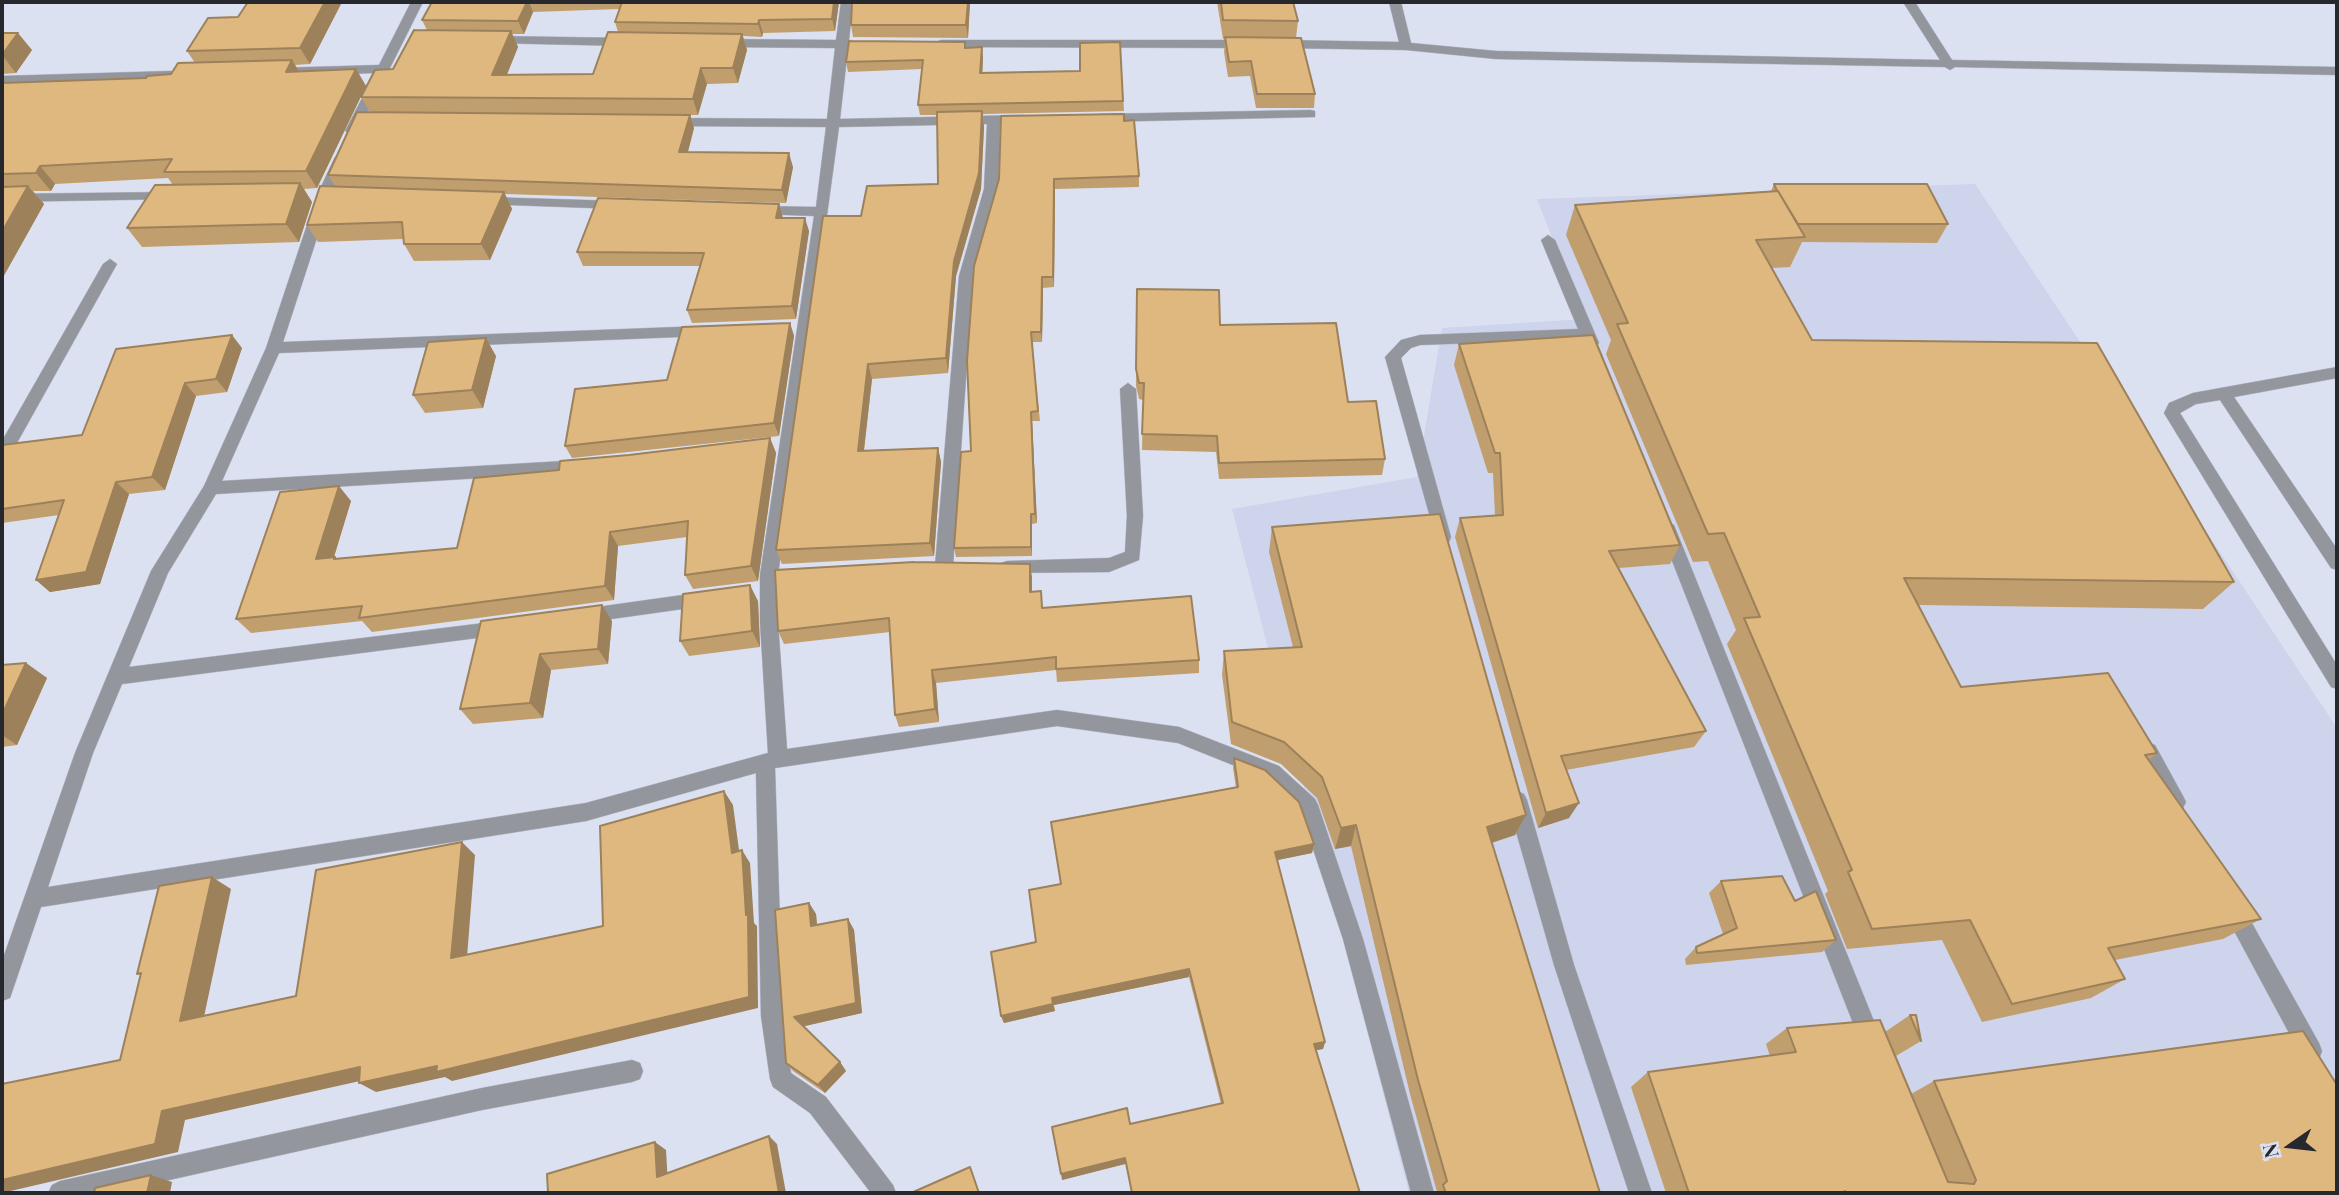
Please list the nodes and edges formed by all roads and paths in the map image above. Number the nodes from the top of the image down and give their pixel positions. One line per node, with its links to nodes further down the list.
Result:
1 (417, 2): 13 (street)
2 (847, 2): 8 (street)
3 (1395, 2): 11 (street)
4 (1909, 2): 12 (street)
5 (482, 40): 6 (street)
6 (635, 42)
7 (705, 43): 8 (street)
8 (844, 44): 9 (street); 23 (street)
9 (872, 44)
10 (927, 44): 11 (street)
11 (1406, 46): 12 (street)
12 (1950, 66): 14 (street)
13 (386, 69): 15 (street); 34 (street)
14 (2337, 71)
15 (262, 72)
16 (180, 75): 17 (street)
17 (2, 80)
18 (1310, 114): 19 (street)
19 (1090, 118)
20 (994, 119): 21 (street); 23 (street); 45 (street)
21 (1035, 119)
22 (651, 121): 23 (street)
23 (832, 123): 29 (street)
24 (190, 196): 25 (street)
25 (2, 198)
26 (477, 200): 27 (street)
27 (628, 205)
28 (739, 209): 29 (street)
29 (822, 212): 53 (street)
30 (1548, 240): 33 (street)
31 (110, 264): 39 (street)
32 (723, 330): 34 (street)
33 (1587, 334): 35 (street); 43 (street)
34 (274, 348): 41 (street)
35 (1598, 360)
36 (2337, 372): 38 (street)
37 (1128, 389): 46 (street)
38 (2223, 392): 44 (street); 51 (street)
39 (2, 455)
40 (595, 465): 41 (street)
41 (211, 488): 50 (street)
42 (1662, 515): 59 (street)
43 (1447, 552)
44 (2337, 563)
45 (944, 566)
46 (984, 567)
47 (718, 597): 48 (street)
48 (559, 620)
49 (519, 625): 50 (street)
50 (115, 677): 57 (street)
51 (2337, 681)
52 (2148, 751): 55 (street)
53 (771, 760): 57 (street); 63 (street); 64 (street)
54 (1513, 785): 65 (street)
55 (2188, 825)
56 (2221, 886): 60 (street)
57 (33, 899): 58 (street)
58 (2, 991)
59 (1879, 1062)
60 (2318, 1066)
61 (632, 1071): 62 (street)
62 (60, 1193)
63 (885, 1193)
64 (1423, 1193)
65 (1641, 1193)

